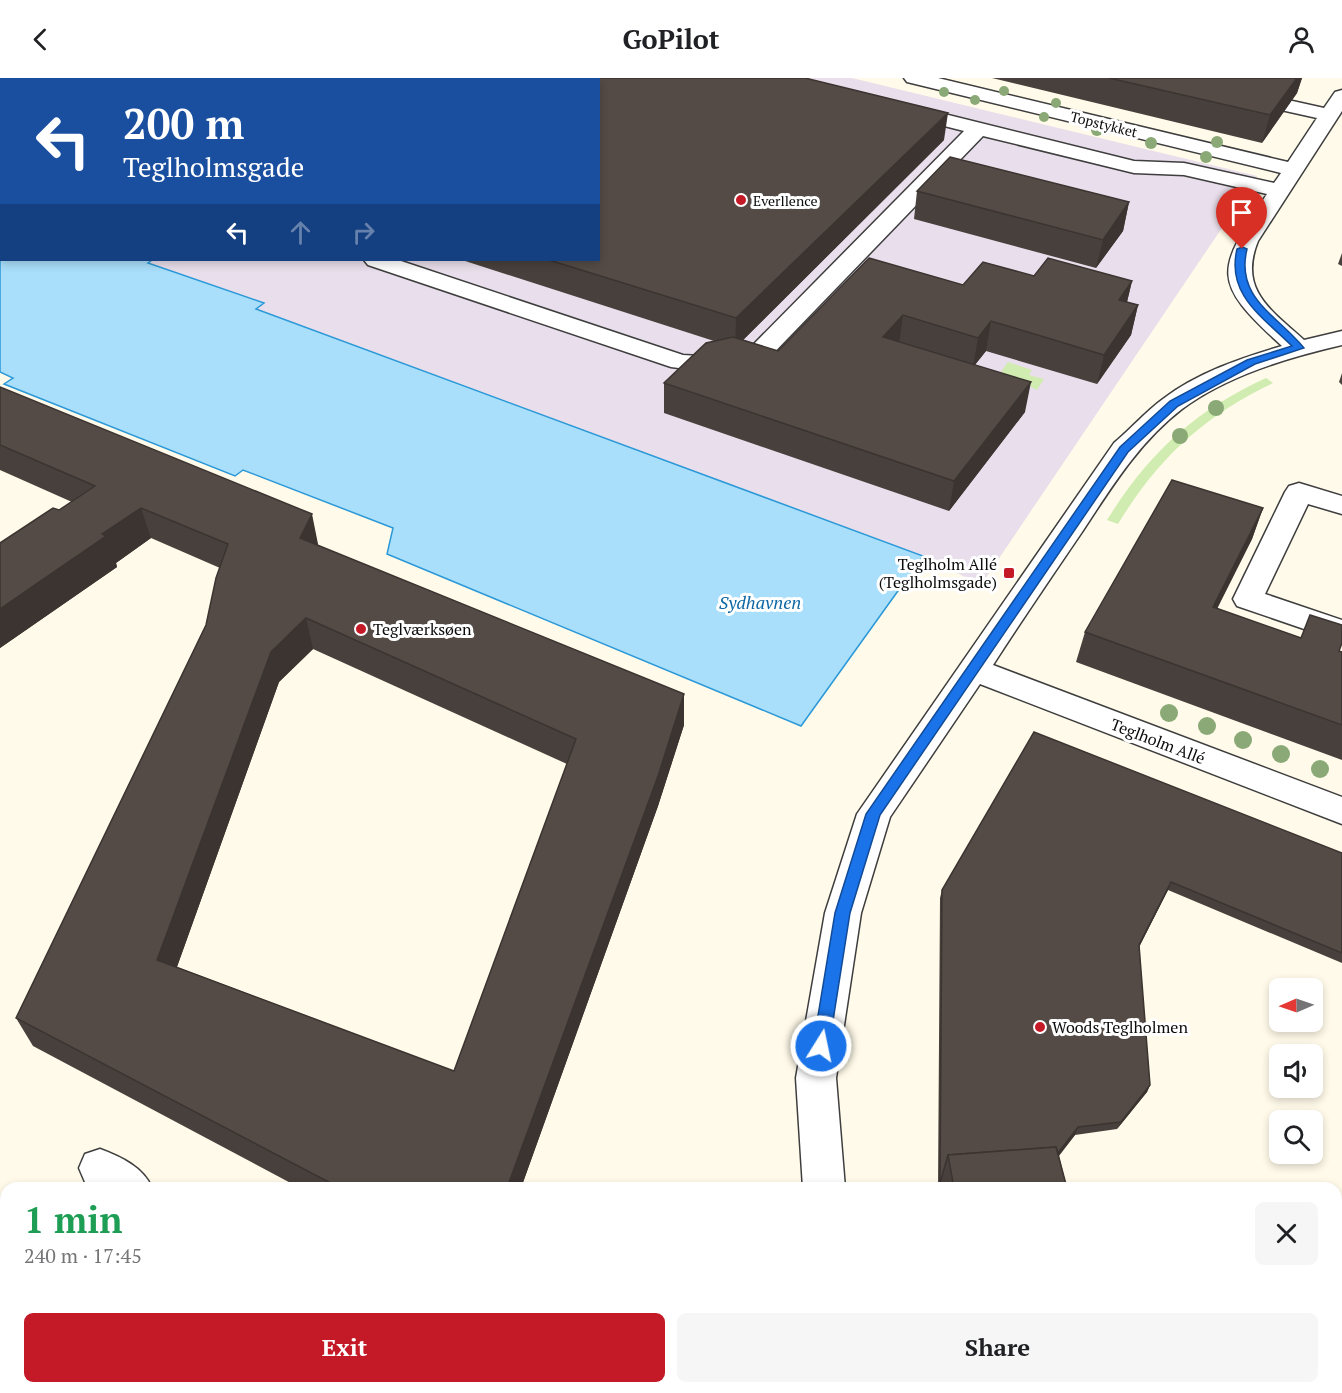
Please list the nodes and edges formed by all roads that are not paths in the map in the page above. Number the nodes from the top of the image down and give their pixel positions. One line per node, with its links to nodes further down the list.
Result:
1 (914, 78): 7 (street, Topstykket)
2 (1342, 96): 5 (street)
3 (888, 106): 6 (street)
4 (1288, 106): 5 (street)
5 (1330, 115): 7 (street)
6 (978, 129): 8 (street); 9 (street)
7 (1294, 170): 8 (street)
8 (1280, 191): 11 (street)
9 (379, 261)
10 (1342, 338): 11 (street)
11 (1299, 348): 14 (street)
12 (1342, 505): 13 (street)
13 (1342, 631)
14 (975, 670): 15 (street, Teglholm Allé); 16 (street)
15 (1342, 811)
16 (824, 1182)

